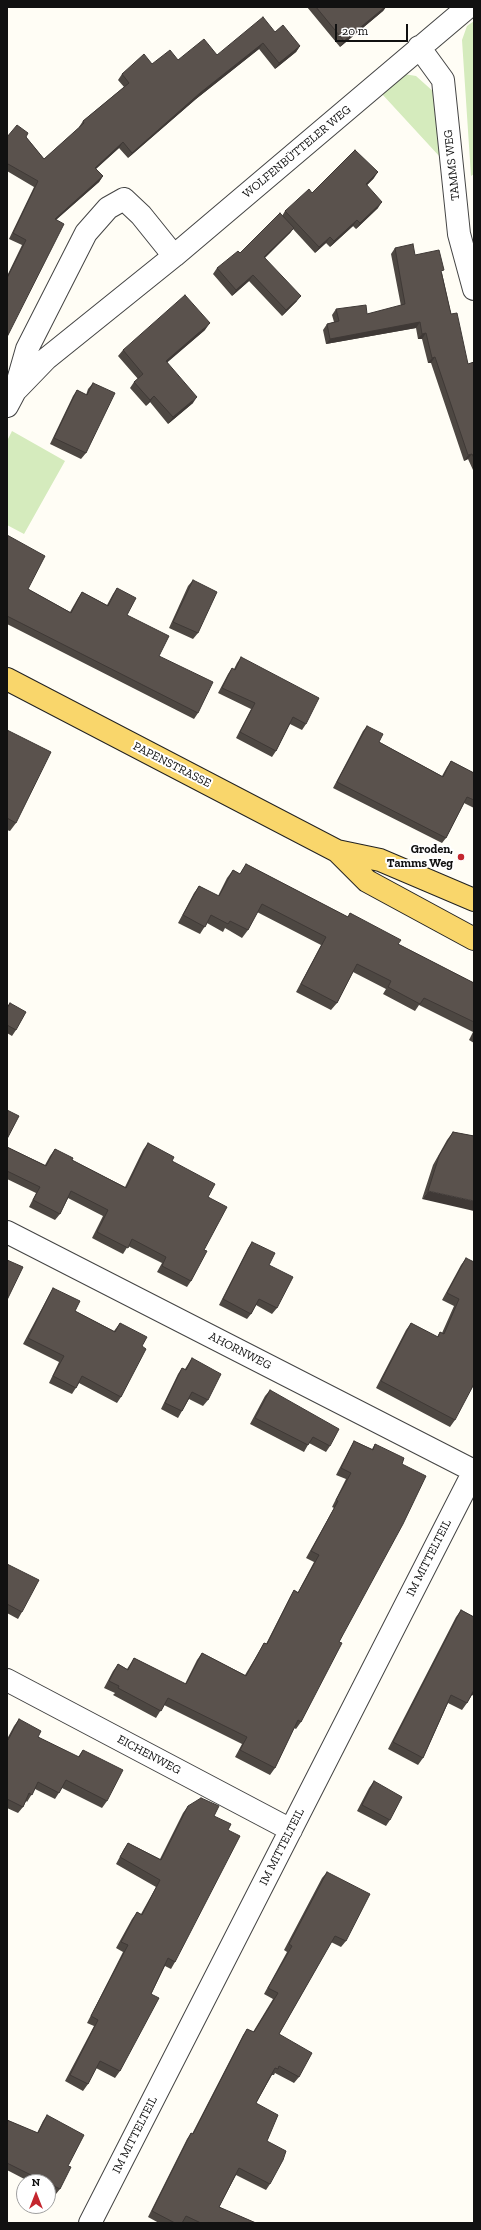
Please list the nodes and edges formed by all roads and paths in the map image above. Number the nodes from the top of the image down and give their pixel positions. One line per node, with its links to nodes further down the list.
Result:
1 (468, 7): 2 (street, WOLFENBÜTTELER WEG)
2 (419, 47): 3 (street, WOLFENBÜTTELER WEG); 4 (street, TAMMS WEG)
3 (174, 256): 5 (street, WOLFENBÜTTELER WEG); 5 (street, WOLFENBÜTTELER WEG)
4 (474, 289)
5 (11, 398)
6 (7, 679): 7 (main road, PAPENSTRASSE)
7 (337, 851): 8 (main road, PAPENSTRASSE); 9 (main road, PAPENSTRASSE)
8 (474, 900)
9 (474, 939)
10 (7, 1232): 11 (street, AHORNWEG)
11 (474, 1471): 13 (street, IM MITTELTEIL)
12 (7, 1680): 13 (street, EICHENWEG)
13 (291, 1830): 14 (street, IM MITTELTEIL)
14 (90, 2223)

